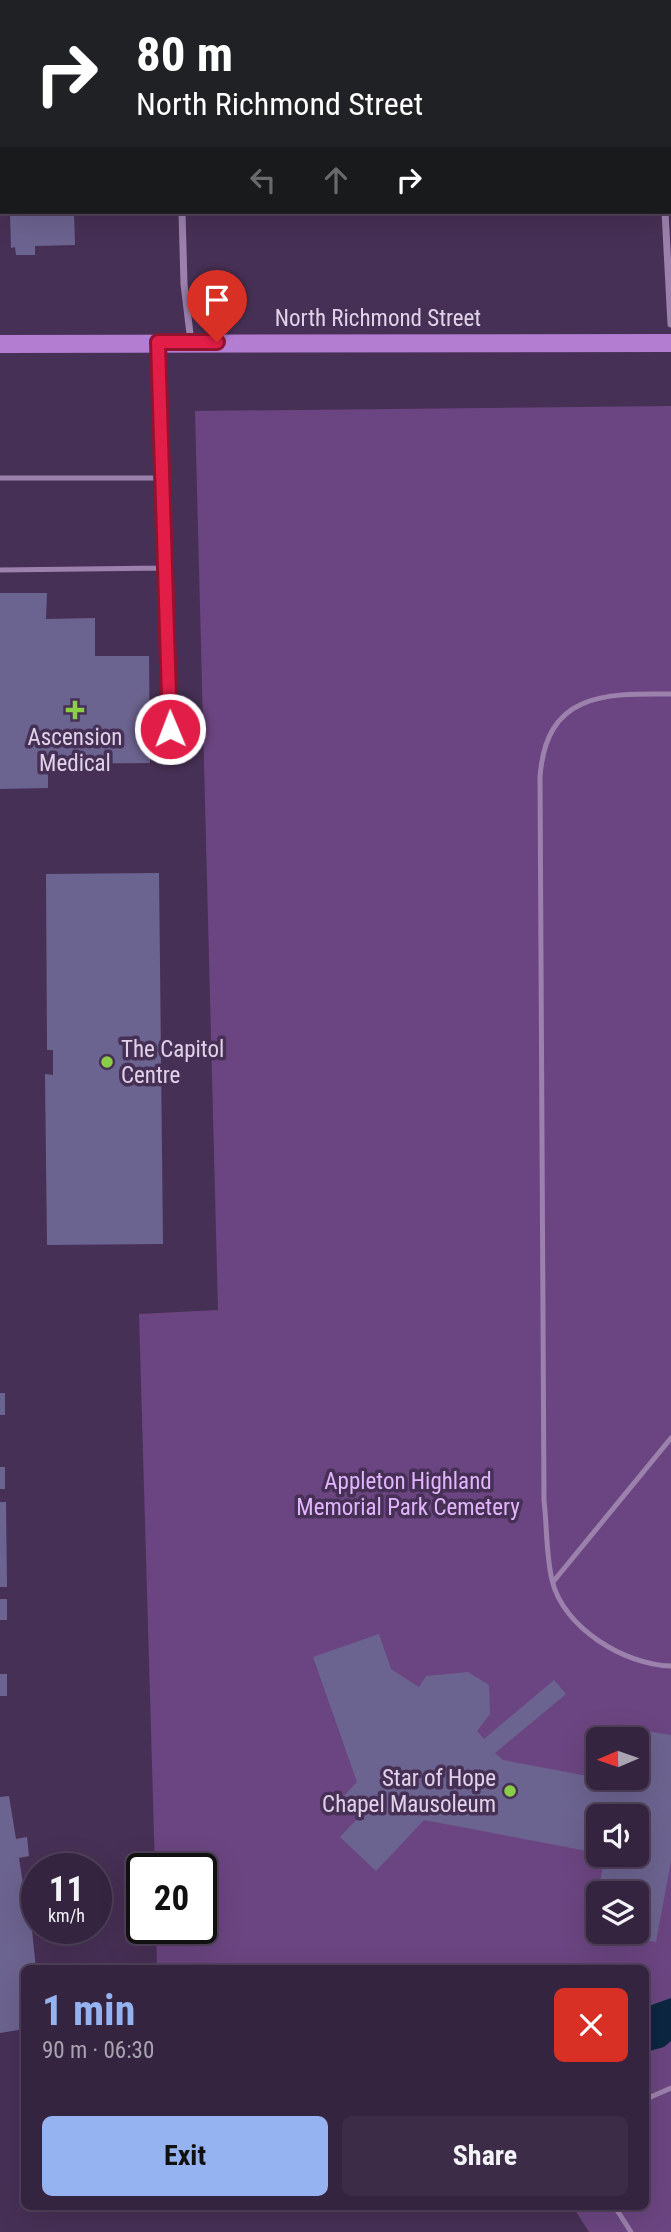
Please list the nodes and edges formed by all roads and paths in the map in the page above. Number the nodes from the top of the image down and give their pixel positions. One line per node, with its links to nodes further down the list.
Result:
1 (182, 214): 5 (street)
2 (665, 214): 3 (street)
3 (671, 324)
4 (158, 342): 5 (main road, North Richmond Street); 7 (main road, North Richmond Street); 9 (lane)
5 (191, 342): 6 (main road, North Richmond Street)
6 (671, 343)
7 (0, 344)
8 (0, 478): 9 (lane)
9 (162, 478): 10 (lane)
10 (165, 568): 11 (lane); 13 (lane)
11 (0, 570)
12 (671, 694): 15 (lane)
13 (170, 729)
14 (671, 1438): 15 (lane)
15 (552, 1582): 16 (lane)
16 (671, 1666)
17 (671, 2088): 18 (lane)
18 (649, 2098)
19 (617, 2210): 20 (lane)
20 (631, 2232)

